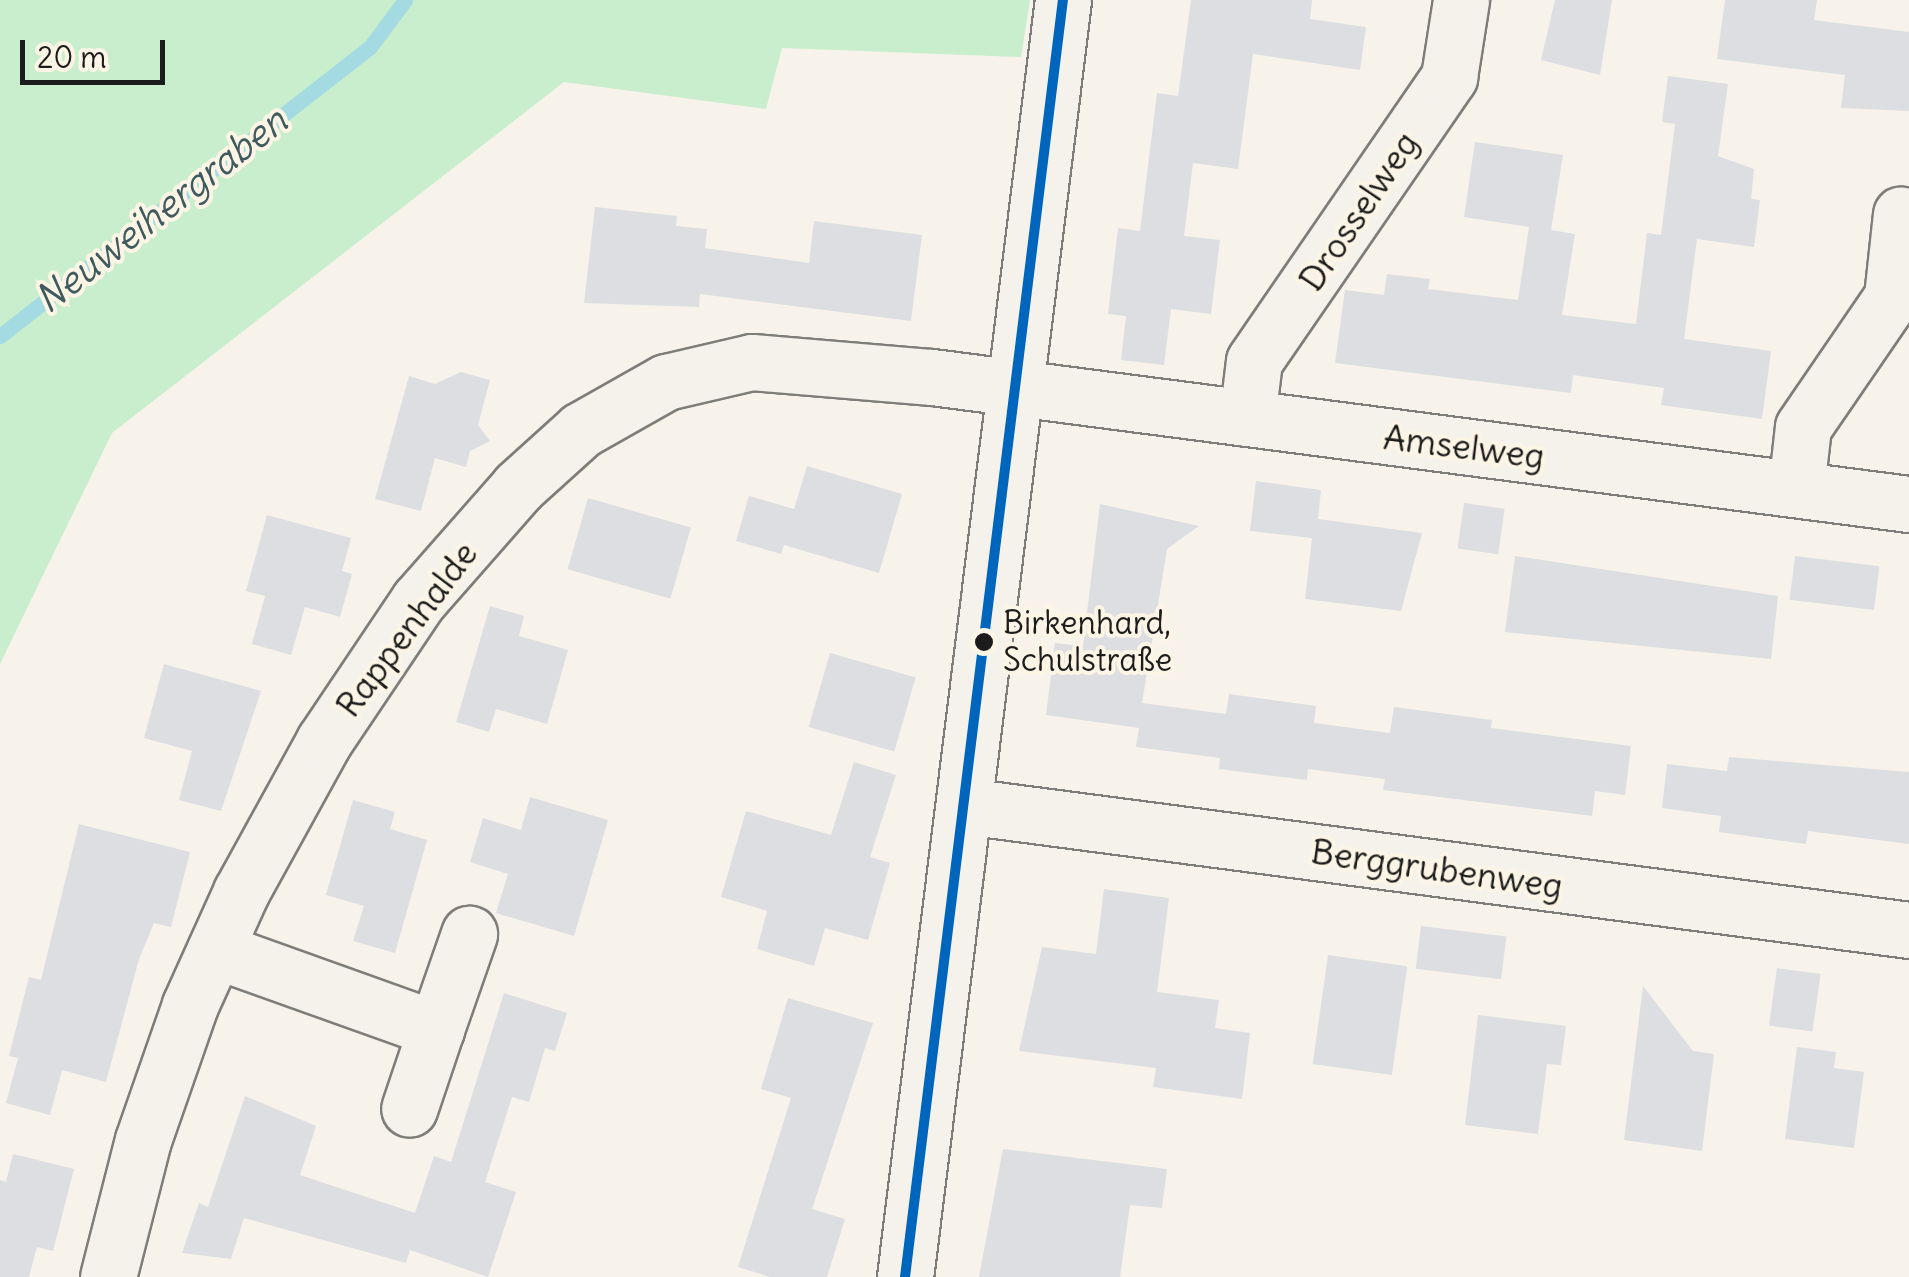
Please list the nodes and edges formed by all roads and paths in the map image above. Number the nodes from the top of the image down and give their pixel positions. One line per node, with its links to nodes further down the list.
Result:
1 (1064, 0): 4 (street)
2 (1461, 0): 5 (street, Drosselweg)
3 (1900, 214): 6 (street)
4 (1018, 389): 5 (street, Amselweg); 8 (street); 11 (street, Rappenhalde)
5 (1247, 418): 6 (street, Amselweg)
6 (1796, 489): 7 (street, Amselweg)
7 (1909, 504)
8 (965, 806): 9 (street, Berggrubenweg); 15 (street)
9 (1909, 930)
10 (469, 934): 12 (street)
11 (215, 950): 12 (street); 14 (street, Rappenhalde)
12 (436, 1029): 13 (street)
13 (409, 1108)
14 (108, 1277)
15 (904, 1277)

